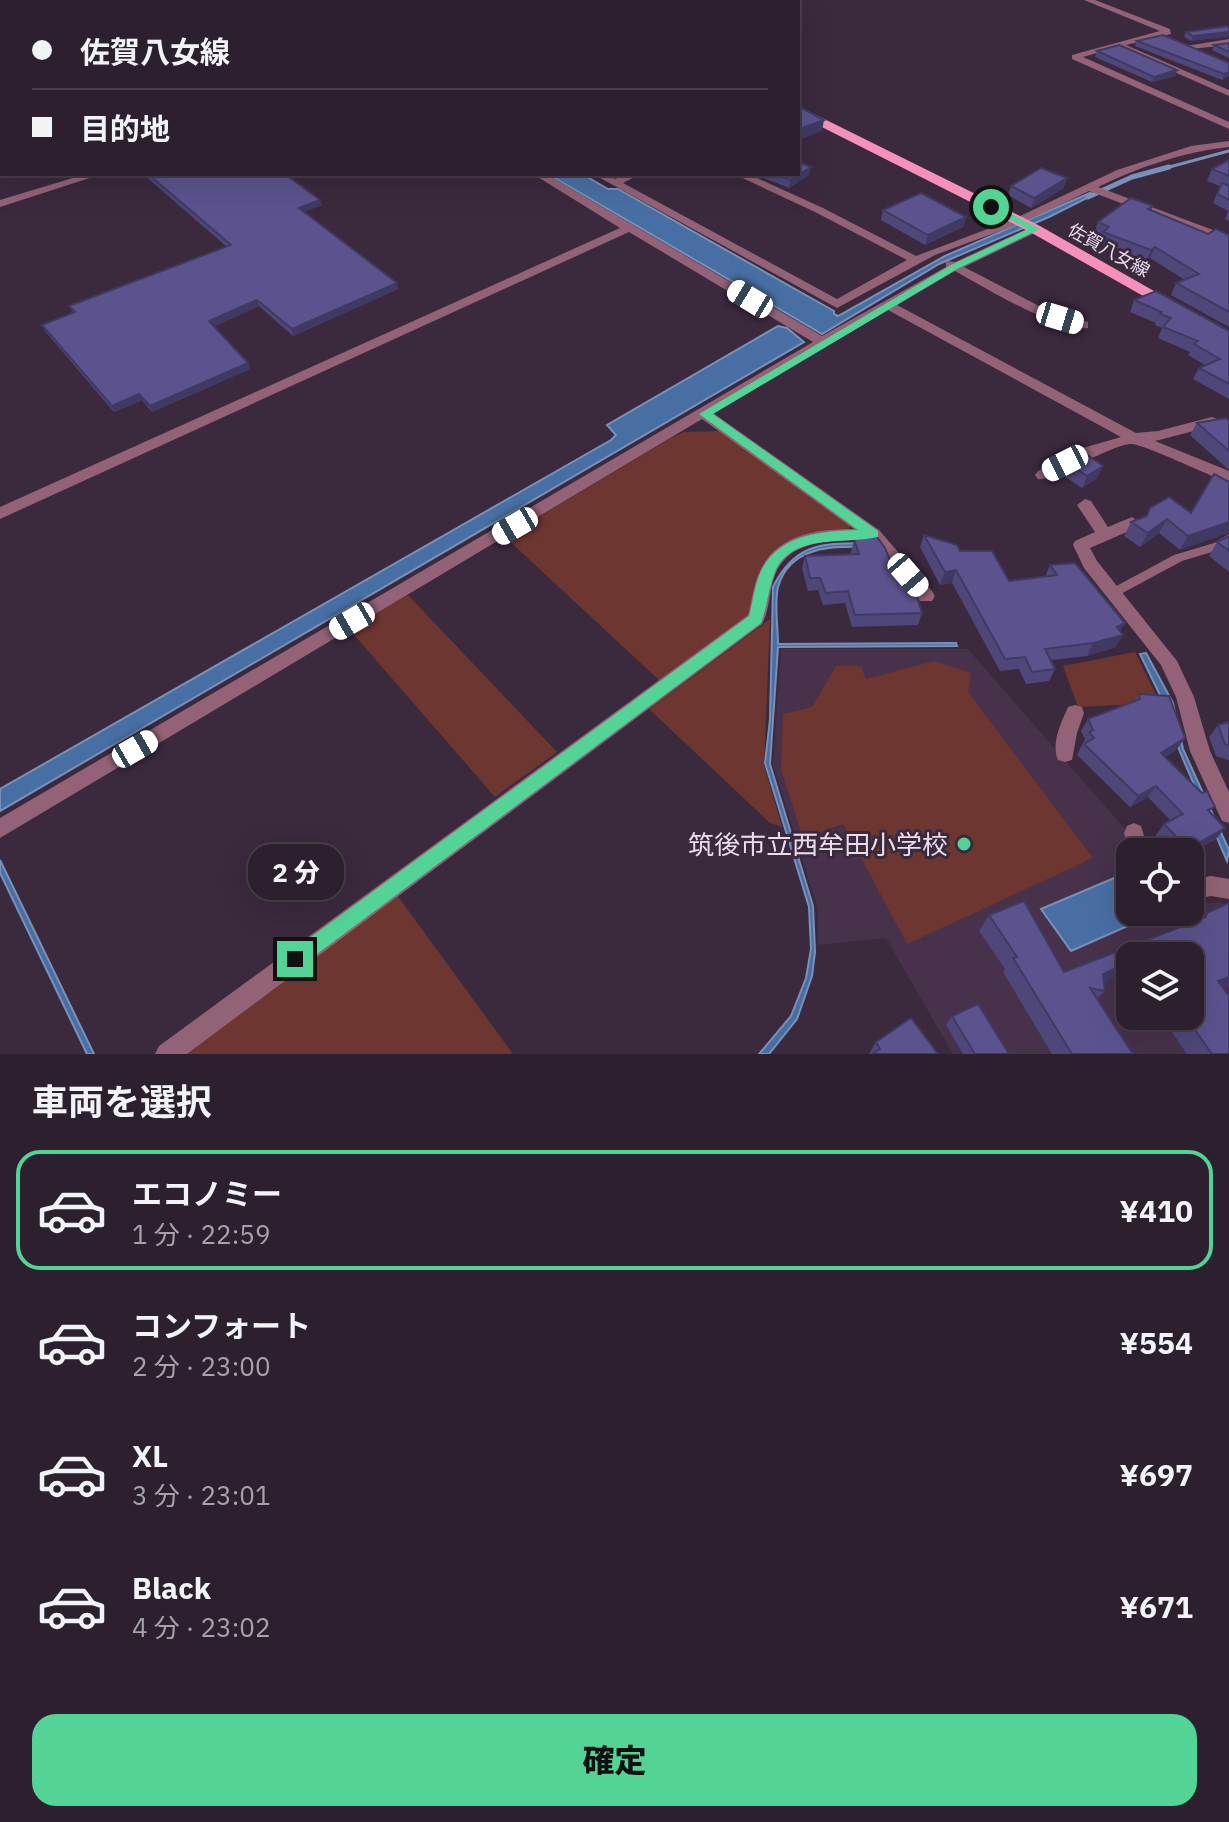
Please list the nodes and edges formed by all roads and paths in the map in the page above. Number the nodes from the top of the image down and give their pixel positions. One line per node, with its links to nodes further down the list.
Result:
1 (1088, 0): 2 (street)
2 (1161, 33): 4 (street); 5 (street)
3 (1229, 42): 5 (street)
4 (1117, 44): 7 (street); 9 (street)
5 (1190, 46): 6 (street)
6 (1216, 58)
7 (1229, 93)
8 (800, 112): 19 (main road, 佐賀八女線)
9 (1229, 126)
10 (1229, 144): 17 (street)
11 (91, 176): 18 (street)
12 (541, 176): 20 (street)
13 (602, 176): 16 (street)
14 (630, 176): 16 (street)
15 (743, 176): 24 (street)
16 (614, 183): 24 (street)
17 (1090, 188): 19 (street); 22 (street)
18 (0, 204)
19 (1018, 221): 21 (main road, 佐賀八女線); 23 (street)
20 (629, 228): 29 (street); 36 (street)
21 (1035, 229): 25 (street); 27 (main road, 佐賀八女線)
22 (1229, 240)
23 (931, 252): 24 (street); 25 (street)
24 (915, 260)
25 (954, 267): 26 (street); 28 (street)
26 (888, 305): 29 (street); 32 (street)
27 (1187, 314)
28 (1083, 325)
29 (822, 342): 30 (street)
30 (704, 414): 39 (street); 46 (street)
31 (1212, 422): 32 (street)
32 (1134, 438): 33 (street); 34 (street)
33 (1043, 475)
34 (1229, 477)
35 (1085, 505): 38 (street)
36 (0, 513)
37 (1132, 523): 38 (street)
38 (1104, 533): 41 (street)
39 (873, 534): 42 (street); 49 (street)
40 (1229, 538): 41 (lane)
41 (1113, 593): 45 (street)
42 (926, 596)
43 (1075, 713): 44 (street)
44 (1065, 754)
45 (1229, 814)
46 (0, 829)
47 (1204, 887): 48 (street)
48 (1229, 889)
49 (167, 1054)

